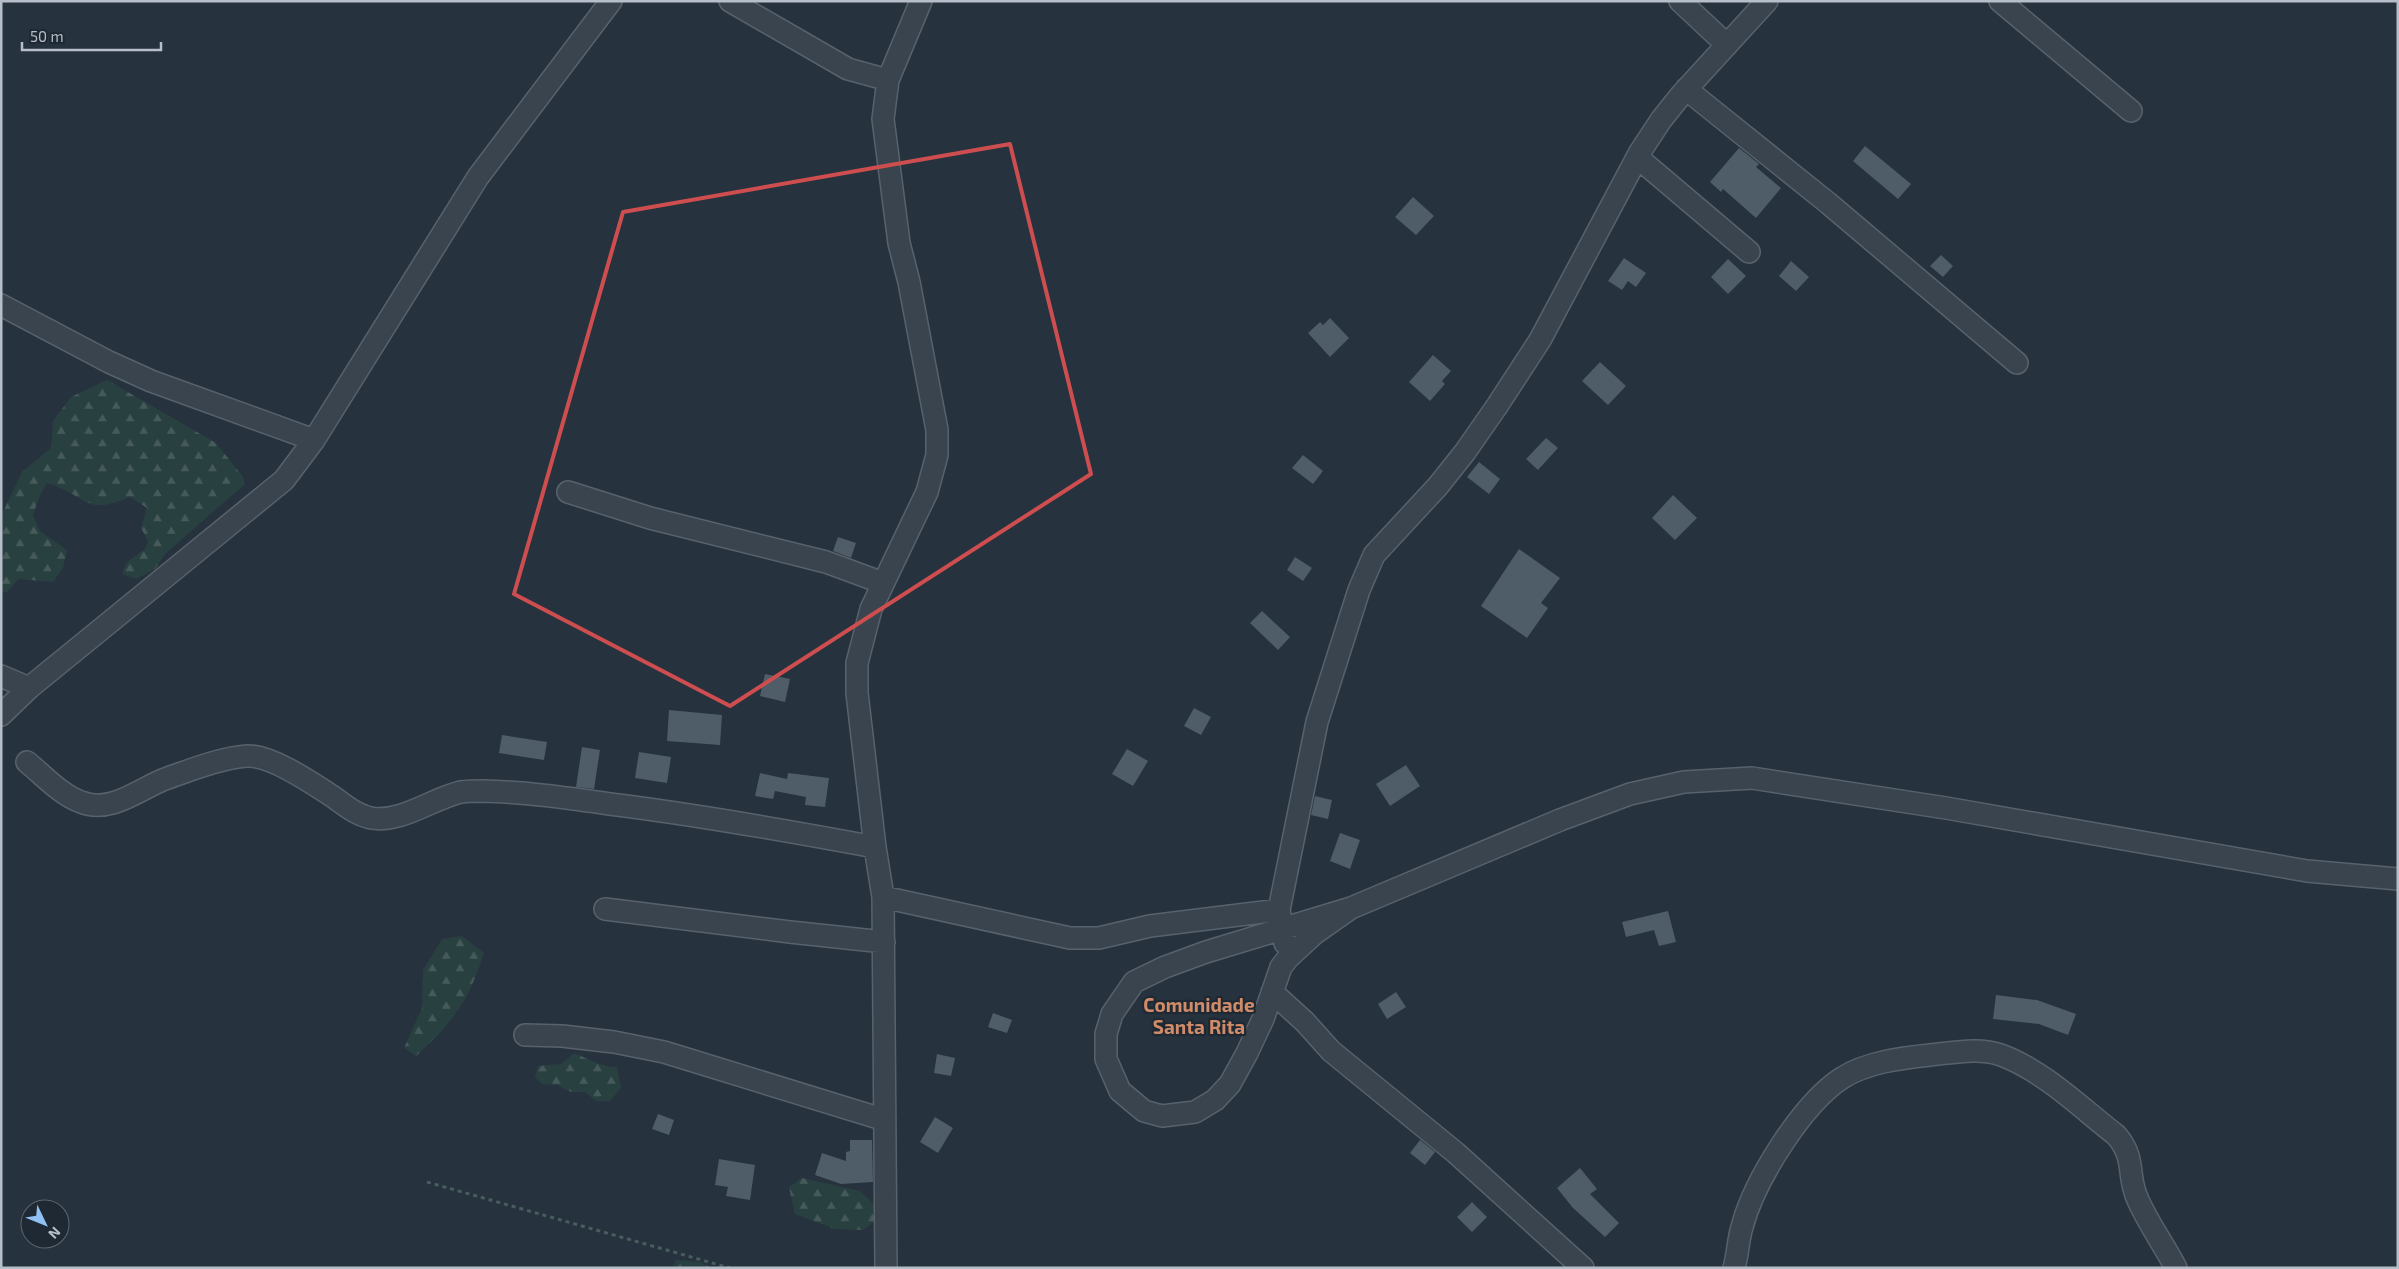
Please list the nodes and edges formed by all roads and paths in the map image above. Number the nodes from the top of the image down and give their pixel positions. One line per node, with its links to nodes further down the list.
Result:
1 (611, 1): 15 (street)
2 (730, 1): 8 (street)
3 (921, 1): 8 (street)
4 (1680, 1): 7 (street)
5 (1767, 1): 7 (street)
6 (2000, 1): 10 (street)
7 (1727, 45): 9 (street)
8 (888, 80): 17 (street)
9 (1686, 89): 11 (street); 14 (street)
10 (2131, 111)
11 (1637, 157): 12 (street); 27 (street)
12 (1749, 252)
13 (1, 305): 15 (street)
14 (2017, 363)
15 (314, 440): 19 (street)
16 (568, 492): 17 (street)
17 (883, 583): 22 (street)
18 (1, 676): 19 (street)
19 (29, 688): 20 (street)
20 (1, 715)
21 (27, 762): 22 (street)
22 (875, 847): 24 (street)
23 (2398, 879): 25 (street)
24 (883, 897): 27 (street); 28 (street)
25 (1351, 908): 27 (street); 29 (street)
26 (605, 909): 28 (street)
27 (1280, 920): 29 (street); 30 (street)
28 (884, 942): 32 (street)
29 (1288, 958): 30 (street)
30 (1272, 992): 36 (street)
31 (525, 1035): 32 (street)
32 (885, 1120): 35 (street)
33 (427, 1182): 34 (path)
34 (730, 1268)
35 (886, 1268)
36 (1583, 1268)
37 (1734, 1268): 38 (street)
38 (2176, 1268)

